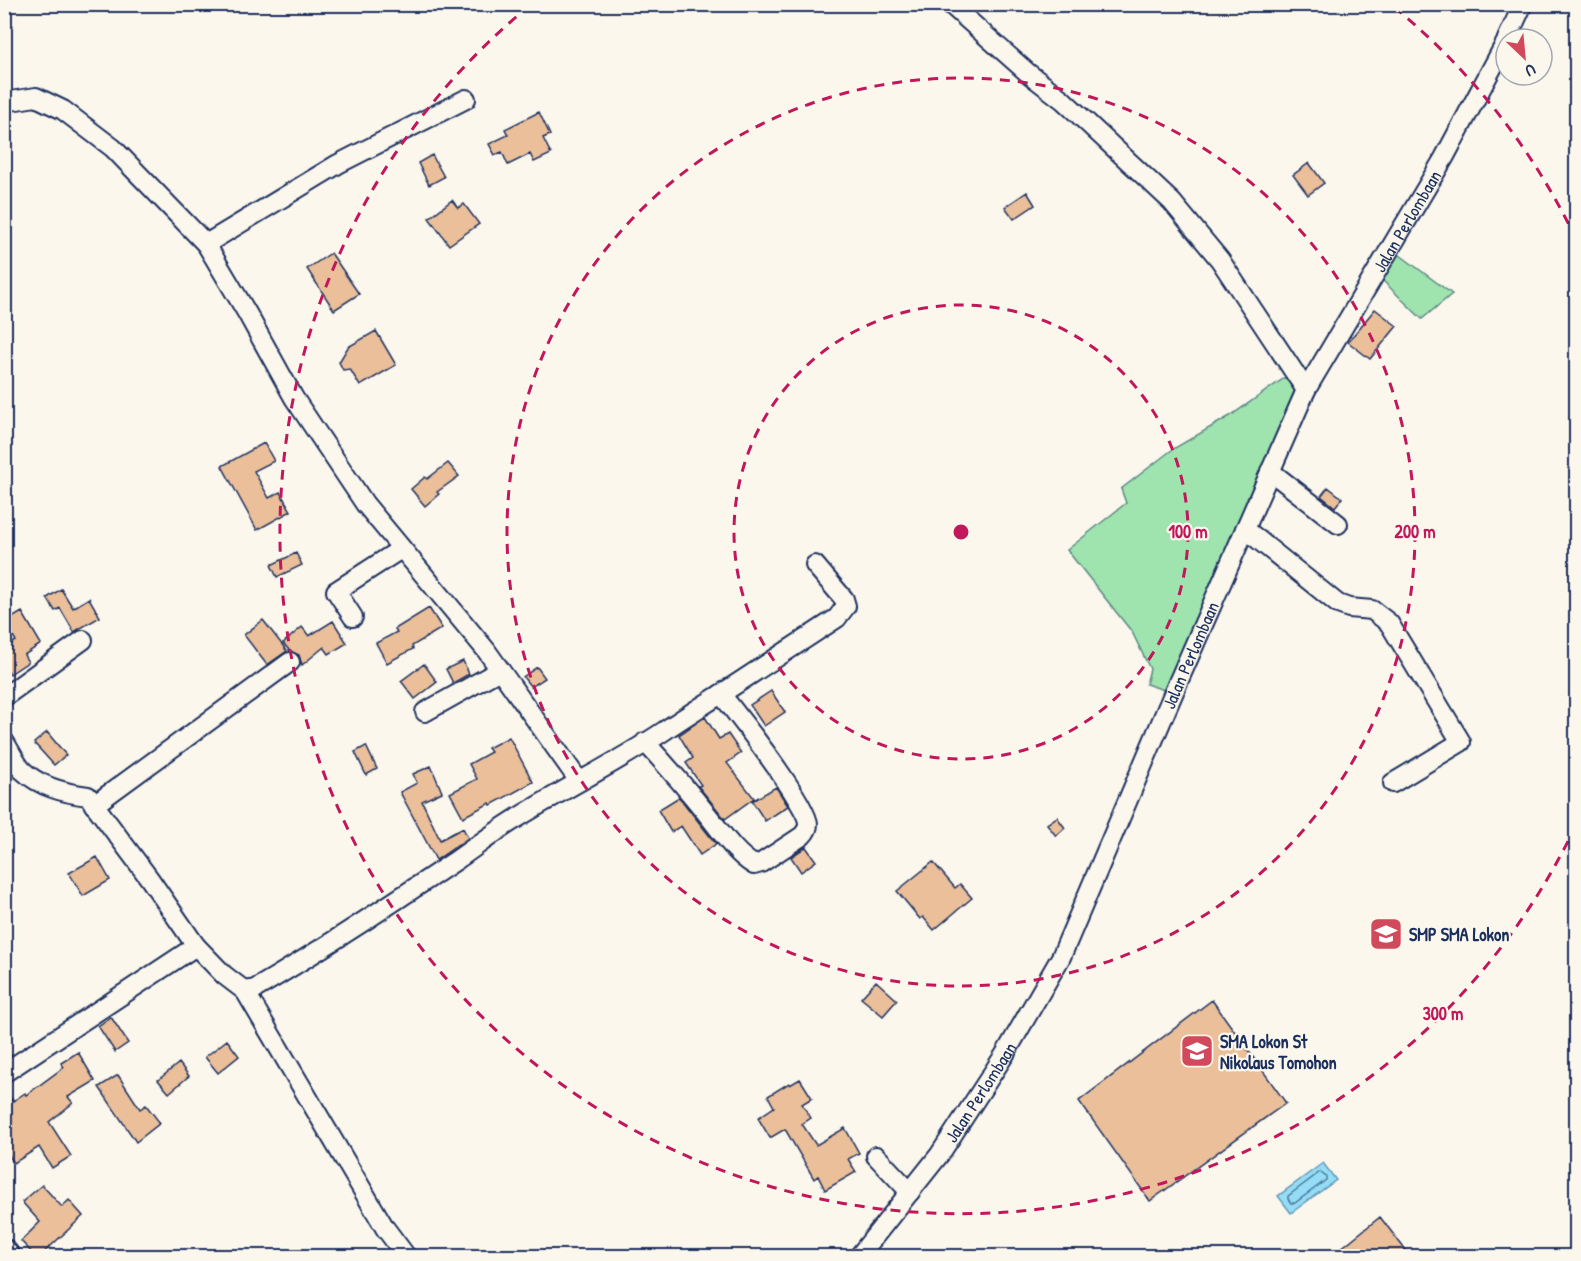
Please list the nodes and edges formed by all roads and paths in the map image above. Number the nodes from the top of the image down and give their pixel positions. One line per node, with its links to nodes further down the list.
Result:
1 (950, 4): 8 (street)
2 (1523, 4): 3 (street, Jalan Perlombaan)
3 (1513, 27)
4 (1494, 65): 8 (street, Jalan Perlombaan)
5 (466, 99): 7 (street)
6 (4, 102): 7 (street)
7 (206, 244): 12 (street)
8 (1306, 390): 9 (street, Jalan Perlombaan)
9 (1270, 471): 10 (street); 11 (street, Jalan Perlombaan)
10 (1338, 524)
11 (1245, 529): 24 (street); 30 (street, Jalan Perlombaan)
12 (401, 549): 14 (street); 17 (street)
13 (815, 565): 18 (street)
14 (353, 617)
15 (83, 640): 19 (street)
16 (290, 662): 25 (street)
17 (500, 670): 20 (street); 23 (street)
18 (722, 694): 22 (street); 22 (street)
19 (4, 697)
20 (425, 712)
21 (4, 741): 25 (street)
22 (645, 742): 23 (street)
23 (579, 781): 27 (street)
24 (1393, 783)
25 (94, 805): 26 (street)
26 (196, 946): 27 (street); 28 (street)
27 (245, 991): 33 (street)
28 (4, 1073)
29 (876, 1156): 30 (street)
30 (910, 1192): 34 (street, Jalan Perlombaan)
31 (4, 1251): 32 (street)
32 (8, 1257)
33 (405, 1257)
34 (859, 1257)

